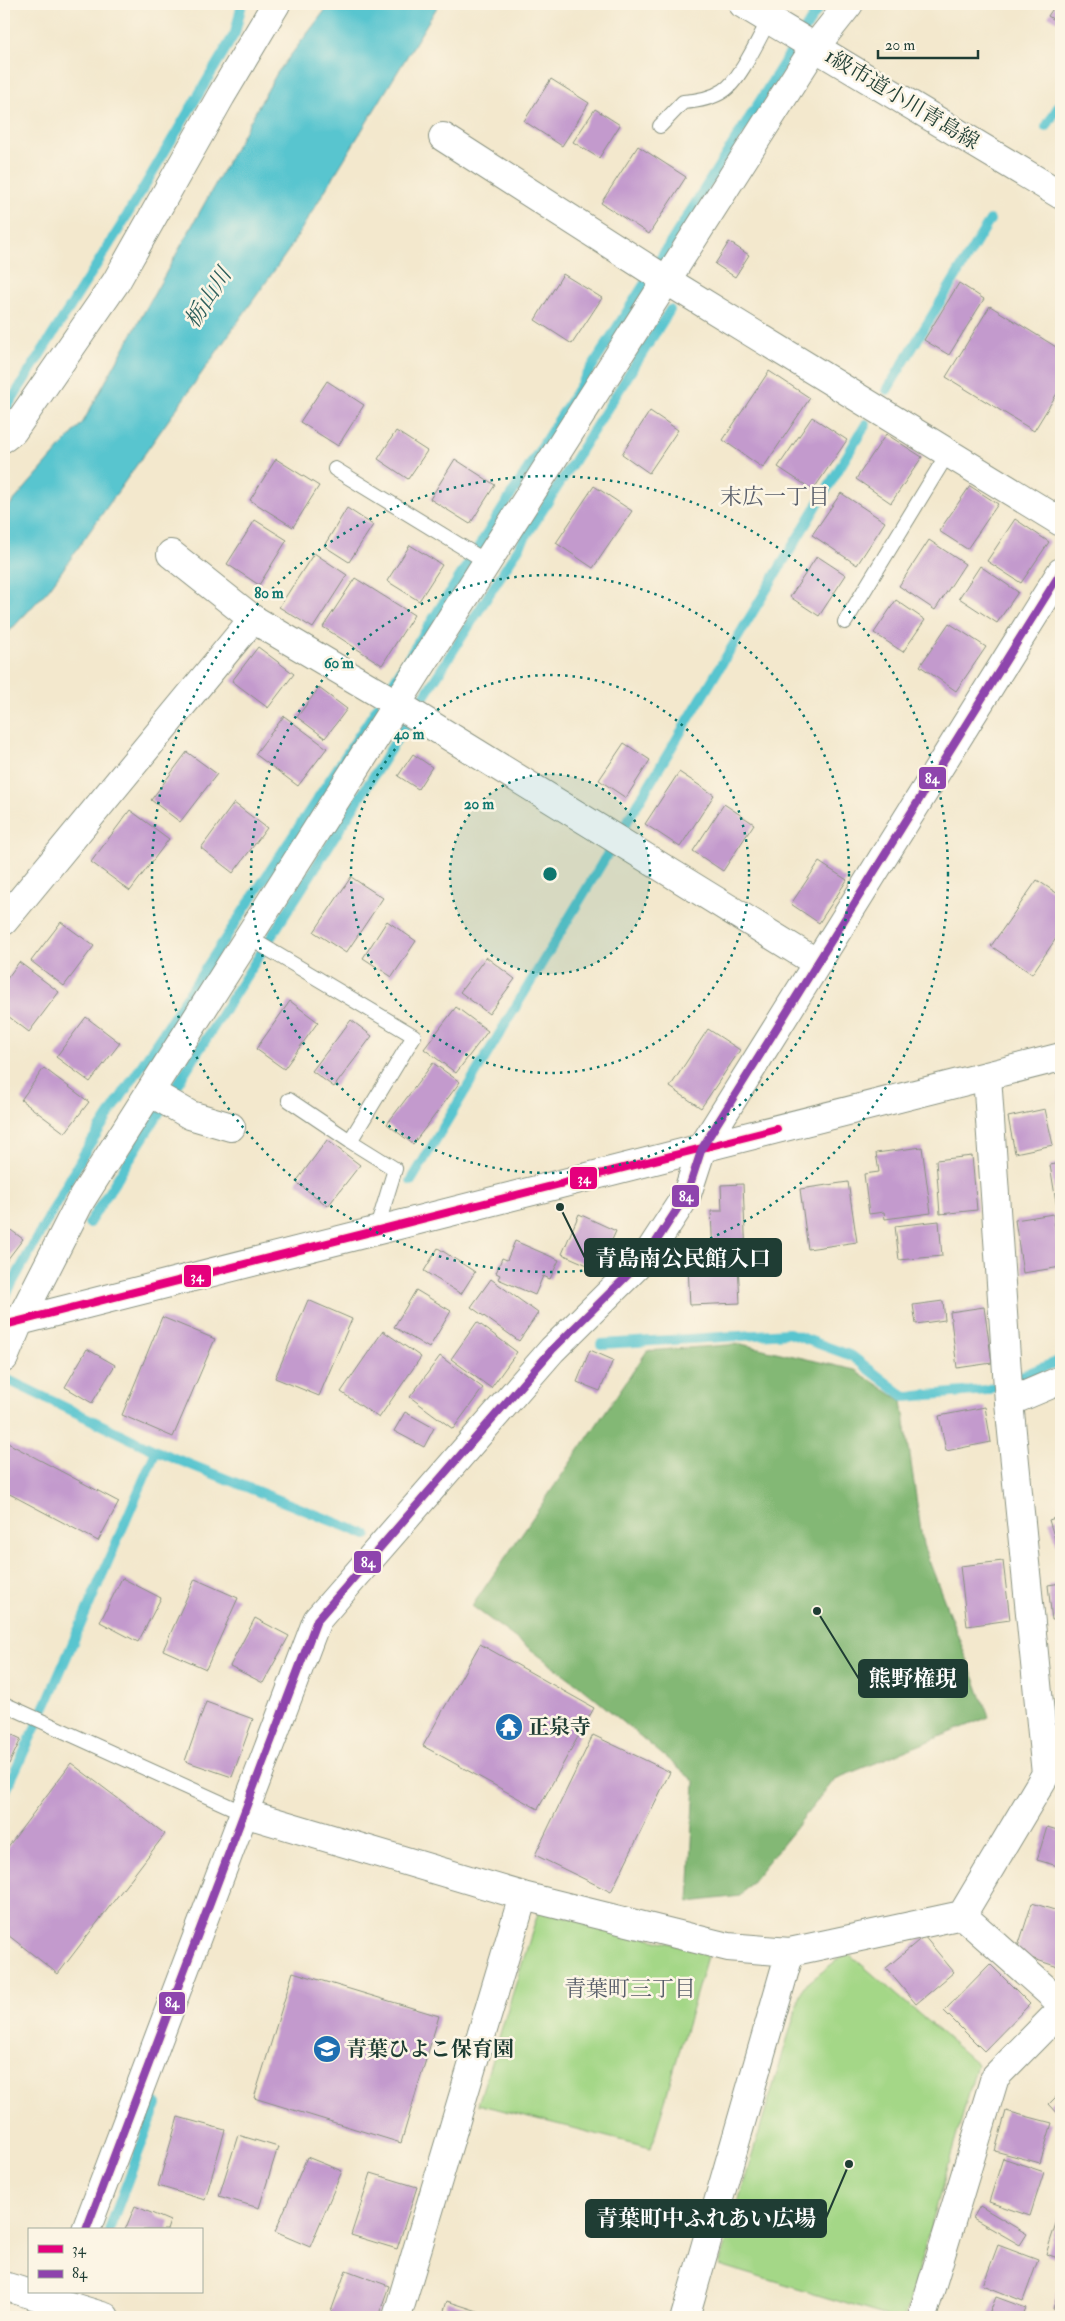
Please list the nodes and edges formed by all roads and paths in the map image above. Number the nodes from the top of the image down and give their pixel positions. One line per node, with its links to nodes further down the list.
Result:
1 (276, 4): 10 (street)
2 (743, 4): 4 (street, 1級市道小川青島線)
3 (849, 4): 5 (street)
4 (769, 20): 5 (street, 1級市道小川青島線); 6 (lane)
5 (814, 47): 8 (street, 1級市道小川青島線); 9 (street)
6 (660, 126)
7 (443, 137): 9 (street)
8 (1061, 195)
9 (666, 280): 11 (street); 15 (street)
10 (4, 438)
11 (948, 453): 13 (street); 18 (lane)
12 (335, 469): 15 (lane)
13 (1061, 522)
14 (171, 554): 17 (street)
15 (487, 562): 19 (street)
16 (1061, 572): 22 (street)
17 (253, 619): 19 (street); 20 (street)
18 (844, 622)
19 (390, 701): 21 (street); 22 (street)
20 (4, 921)
21 (248, 937): 25 (street); 28 (lane)
22 (817, 964): 29 (street)
23 (1061, 1057): 24 (street)
24 (987, 1076): 29 (street); 34 (street)
25 (150, 1092): 27 (street); 31 (street)
26 (289, 1100): 28 (lane)
27 (231, 1127)
28 (350, 1141): 30 (lane)
29 (702, 1148): 30 (street); 36 (street)
30 (376, 1231): 31 (street)
31 (12, 1323): 32 (street)
32 (4, 1358)
33 (1061, 1380): 34 (street)
34 (1009, 1402): 38 (street)
35 (4, 1704): 36 (lane)
36 (244, 1814): 37 (street); 42 (street)
37 (523, 1896): 39 (street); 46 (street)
38 (962, 1915): 39 (street); 40 (street)
39 (790, 1952): 47 (street)
40 (1061, 2003)
41 (1061, 2010): 48 (street)
42 (87, 2228)
43 (4, 2286): 44 (street)
44 (58, 2304): 45 (street)
45 (102, 2316)
46 (397, 2317)
47 (685, 2317)
48 (922, 2317)

